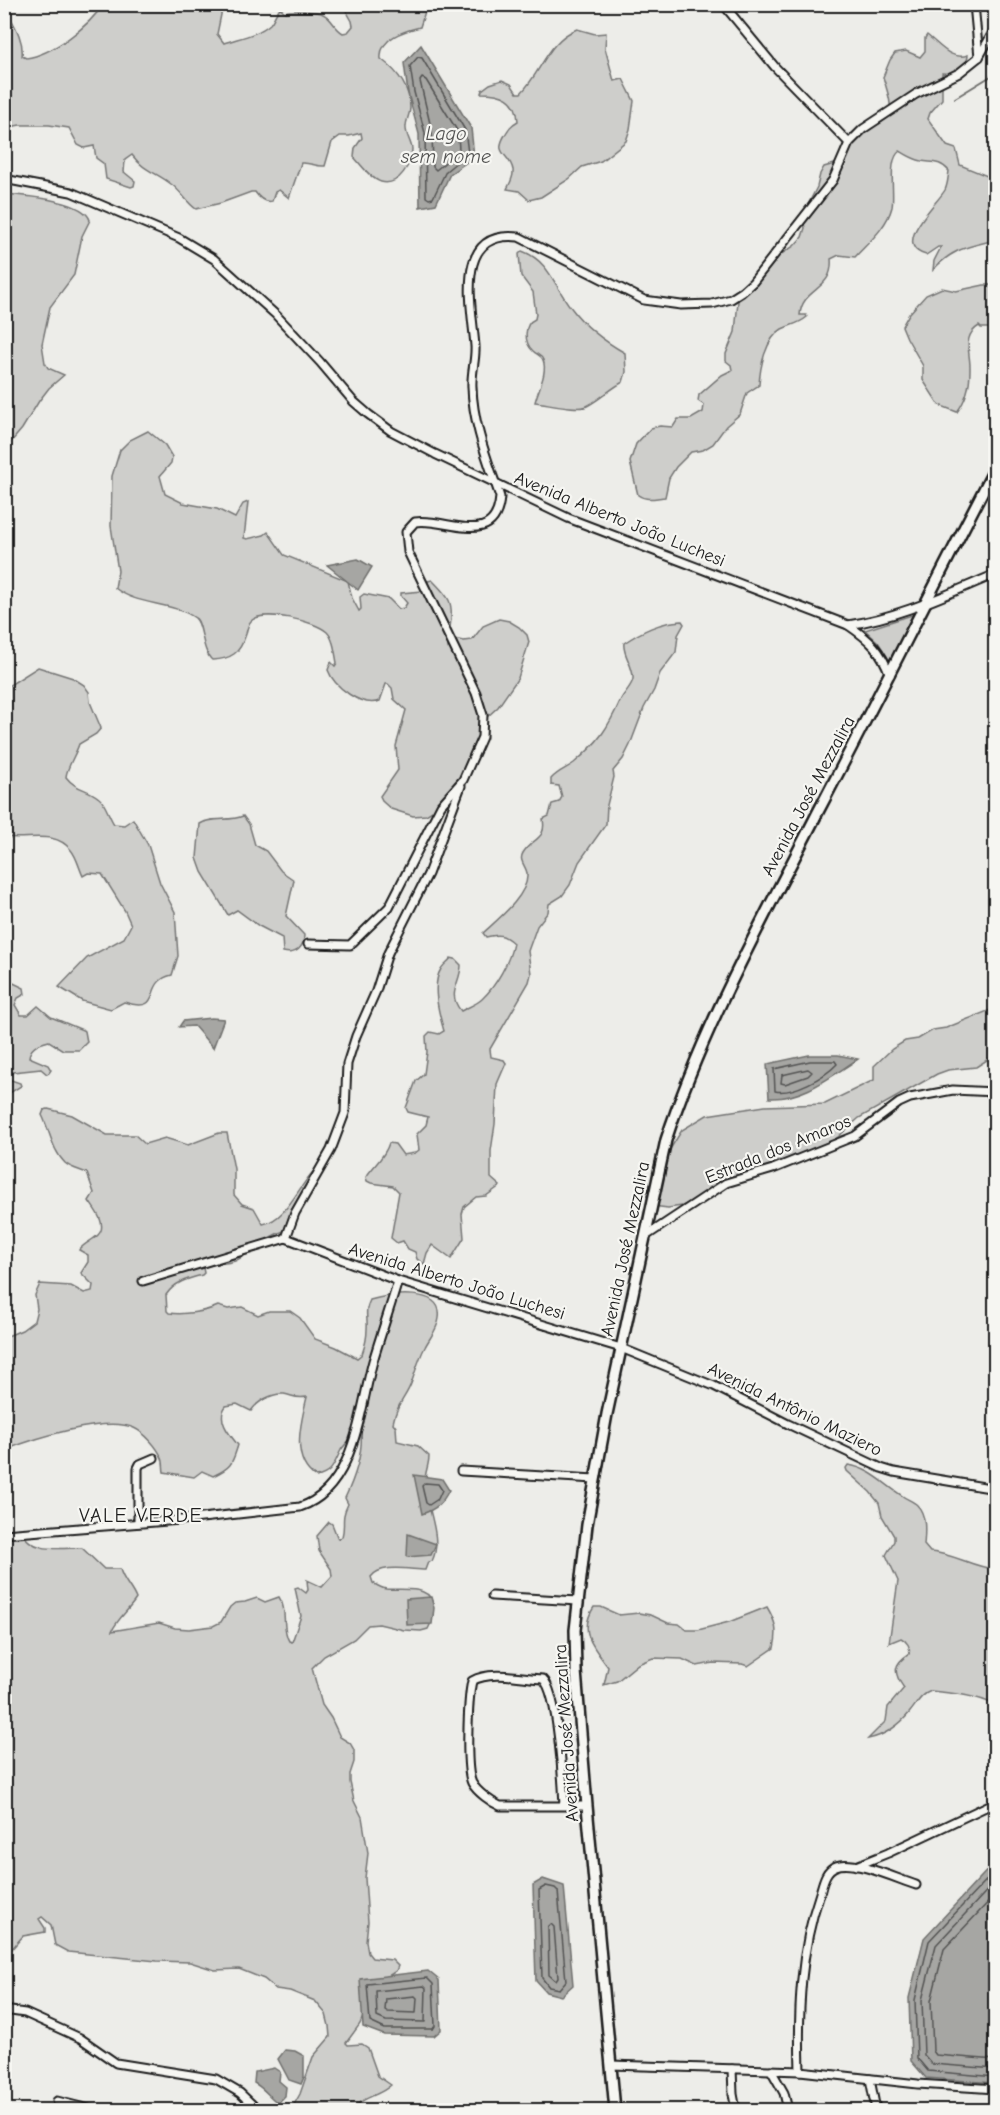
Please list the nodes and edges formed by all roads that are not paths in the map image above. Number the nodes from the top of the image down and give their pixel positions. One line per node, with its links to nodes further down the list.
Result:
1 (723, 4): 5 (street)
2 (974, 4): 4 (street)
3 (996, 27): 4 (street)
4 (979, 57): 5 (street)
5 (849, 143): 8 (street)
6 (4, 178): 8 (street, Avenida Alberto João Luchesi)
7 (996, 466): 10 (main road, Avenida José Mezzalira)
8 (496, 485): 11 (street, Avenida Alberto João Luchesi); 13 (street)
9 (996, 574): 10 (street)
10 (926, 603): 11 (street); 12 (main road, Avenida José Mezzalira)
11 (848, 625): 12 (street)
12 (890, 675): 16 (main road, Avenida José Mezzalira)
13 (463, 780): 14 (street); 17 (street)
14 (308, 944)
15 (996, 1092): 16 (street, Estrada dos Amaros)
16 (646, 1236): 20 (main road, Avenida José Mezzalira)
17 (286, 1239): 18 (street); 19 (street, Avenida Alberto João Luchesi)
18 (143, 1281)
19 (398, 1281): 20 (street, Avenida Alberto João Luchesi); 25 (street)
20 (621, 1348): 23 (main road, Avenida José Mezzalira); 24 (street, Avenida Antônio Maziero)
21 (154, 1458): 25 (street)
22 (461, 1471): 23 (street)
23 (595, 1479): 28 (main road, Avenida José Mezzalira)
24 (996, 1489)
25 (138, 1523): 26 (street)
26 (4, 1534)
27 (492, 1596): 28 (street)
28 (578, 1601): 31 (main road, Avenida José Mezzalira)
29 (996, 1802): 32 (street)
30 (564, 1806): 30 (street); 31 (street)
31 (587, 1806): 35 (main road, Avenida José Mezzalira)
32 (856, 1866): 33 (street); 38 (street)
33 (916, 1885)
34 (4, 2010): 43 (street)
35 (611, 2065): 36 (street); 44 (main road, Avenida José Mezzalira)
36 (732, 2069): 37 (street); 45 (street)
37 (771, 2070): 38 (street); 46 (street)
38 (800, 2071): 39 (street)
39 (870, 2079): 40 (street); 47 (street)
40 (996, 2089)
41 (57, 2101): 42 (street)
42 (93, 2110)
43 (258, 2110)
44 (615, 2110)
45 (736, 2110)
46 (789, 2110)
47 (876, 2110)

